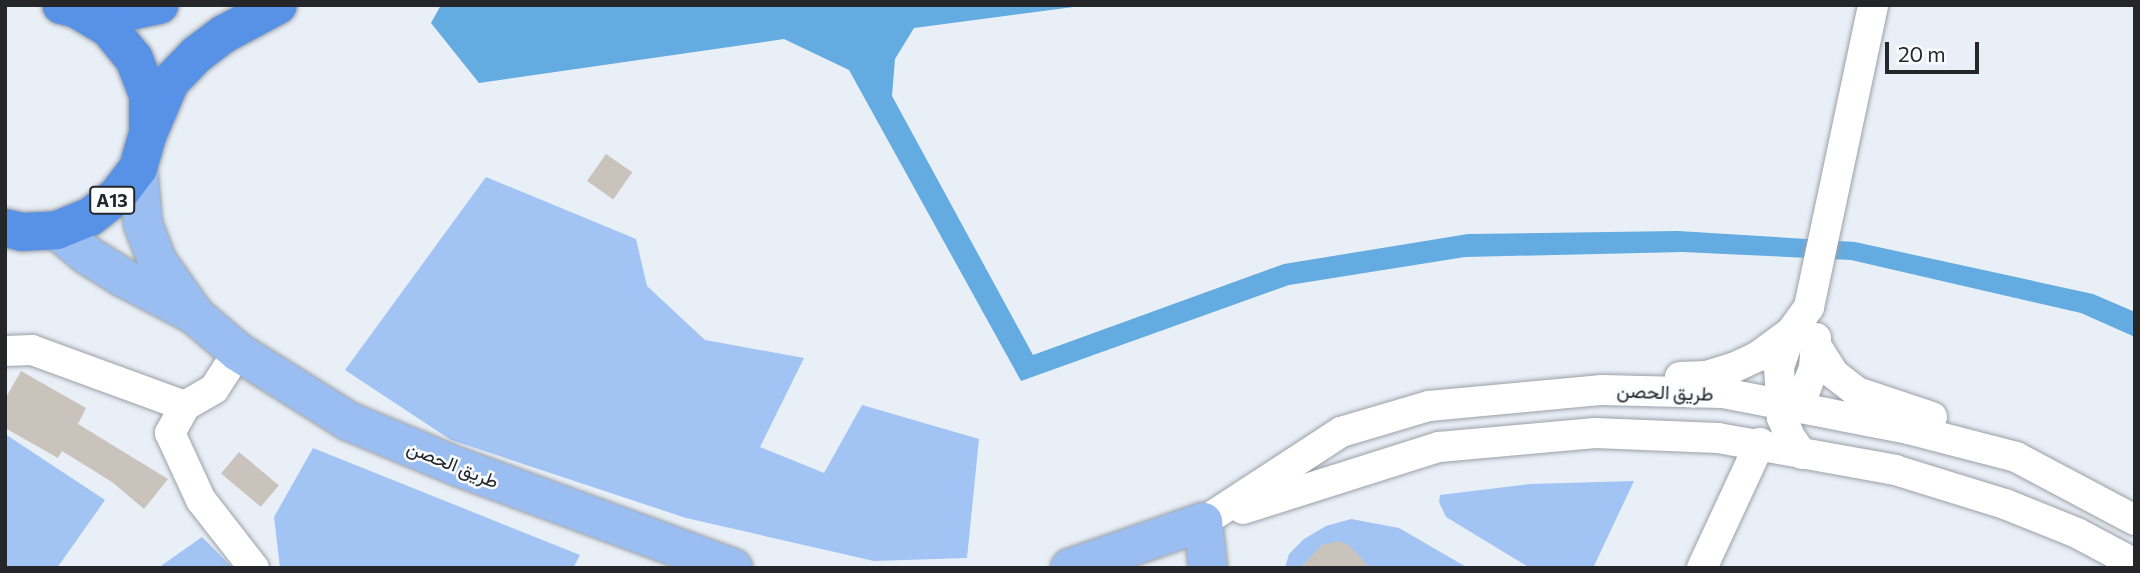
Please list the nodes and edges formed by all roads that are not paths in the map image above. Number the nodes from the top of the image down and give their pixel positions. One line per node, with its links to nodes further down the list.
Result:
1 (159, 5): 4 (highway)
2 (278, 5): 5 (highway, A13)
3 (1873, 5): 8 (street)
4 (69, 7): 5 (highway)
5 (143, 151): 7 (highway, A13); 9 (main road, طريق الحصن)
6 (5, 228): 7 (highway, A13)
7 (57, 230): 9 (main road, طريق الحصن)
8 (1809, 307): 10 (street); 11 (street)
9 (196, 316): 13 (main road, طريق الحصن)
10 (1791, 332): 14 (street); 16 (street)
11 (1817, 347): 16 (street); 20 (street)
12 (5, 351): 15 (street)
13 (238, 352): 15 (street); 25 (main road, طريق الحصن)
14 (1429, 405): 16 (street, طريق الحصن); 22 (street, طريق الحصن)
15 (185, 406): 24 (street)
16 (1785, 409): 17 (street); 19 (street); 20 (street, طريق الحصن)
17 (1718, 438): 18 (street, طريق الحصن); 22 (street, طريق الحصن)
18 (1760, 443): 19 (street, طريق الحصن); 28 (street)
19 (1802, 454): 23 (street, طريق الحصن)
20 (2016, 457): 21 (street, طريق الحصن)
21 (2135, 520)
22 (1203, 522): 26 (main road, طريق الحصن); 27 (main road)
23 (2135, 564)
24 (254, 568)
25 (733, 568)
26 (1070, 568)
27 (1208, 568)
28 (1702, 568)

